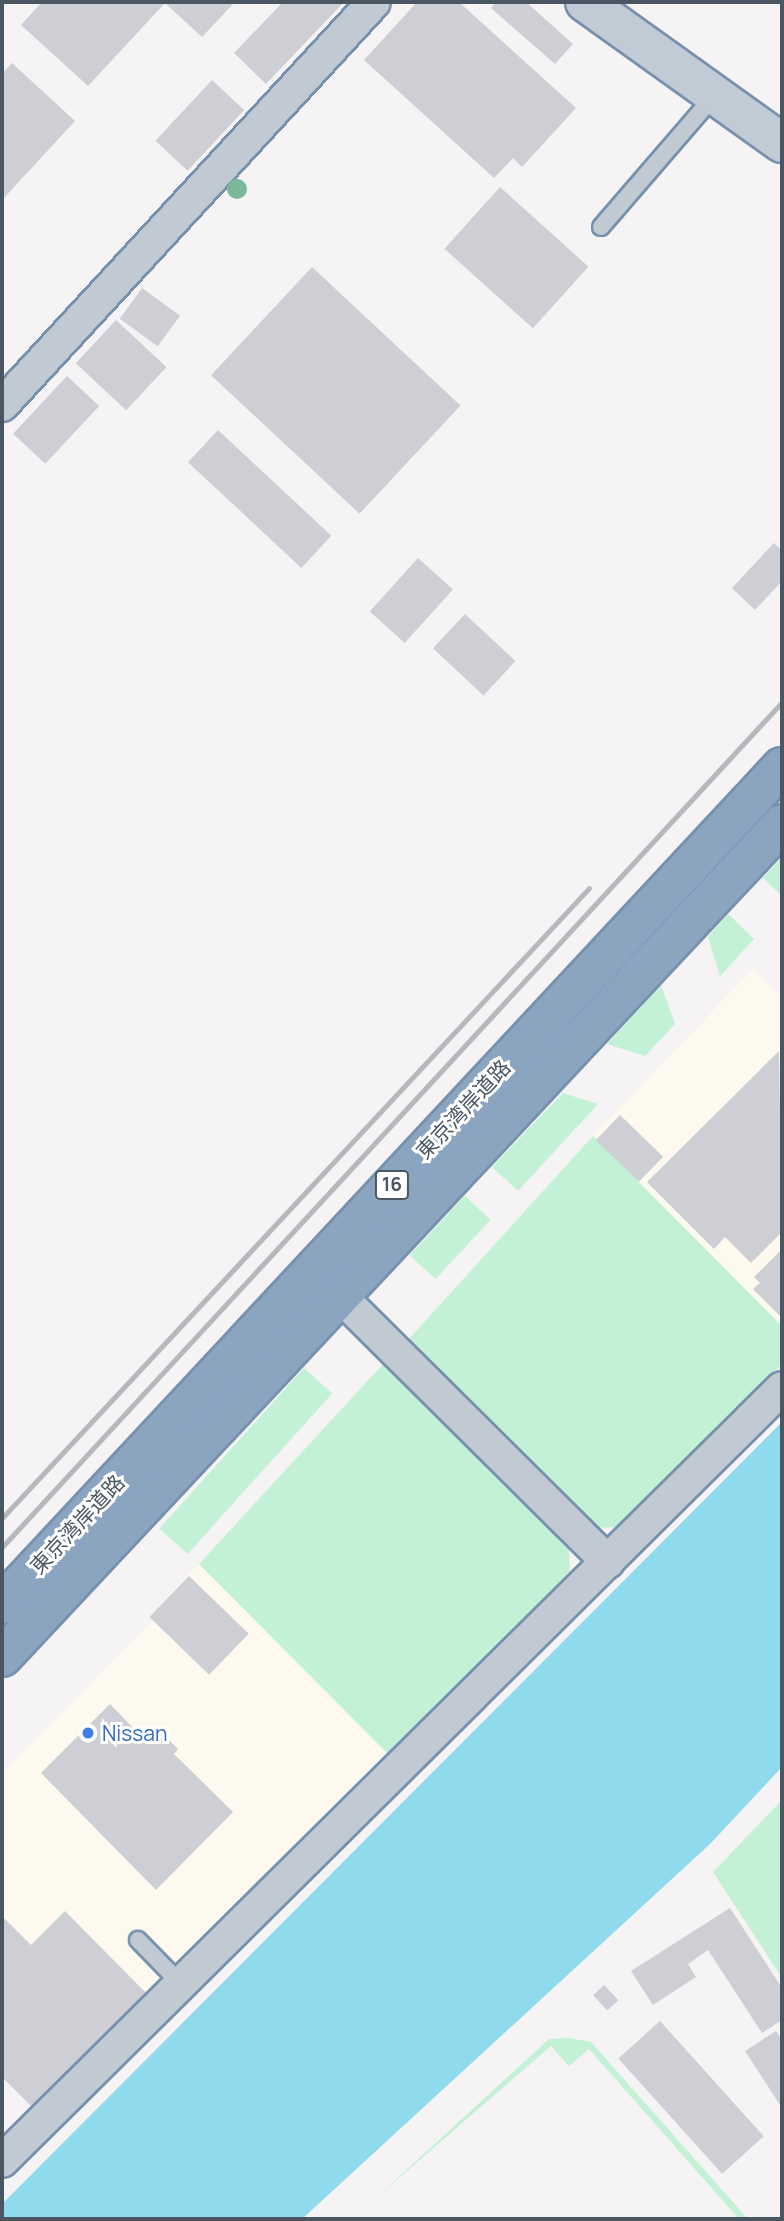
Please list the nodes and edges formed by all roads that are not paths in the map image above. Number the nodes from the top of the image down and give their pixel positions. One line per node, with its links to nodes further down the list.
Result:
1 (374, 2): 6 (street)
2 (585, 2): 3 (street)
3 (715, 95): 4 (street); 5 (lane)
4 (782, 144)
5 (601, 227)
6 (2, 405)
7 (782, 767): 12 (highway, 東京湾岸道路 / 16)
8 (782, 824): 9 (highway, 東京湾岸道路 / 16)
9 (341, 1297): 11 (street); 13 (highway, 東京湾岸道路 / 16)
10 (782, 1388): 11 (street)
11 (608, 1562): 15 (street)
12 (2, 1604)
13 (2, 1657)
14 (138, 1940): 15 (lane)
15 (180, 1983): 16 (street)
16 (2, 2161)

